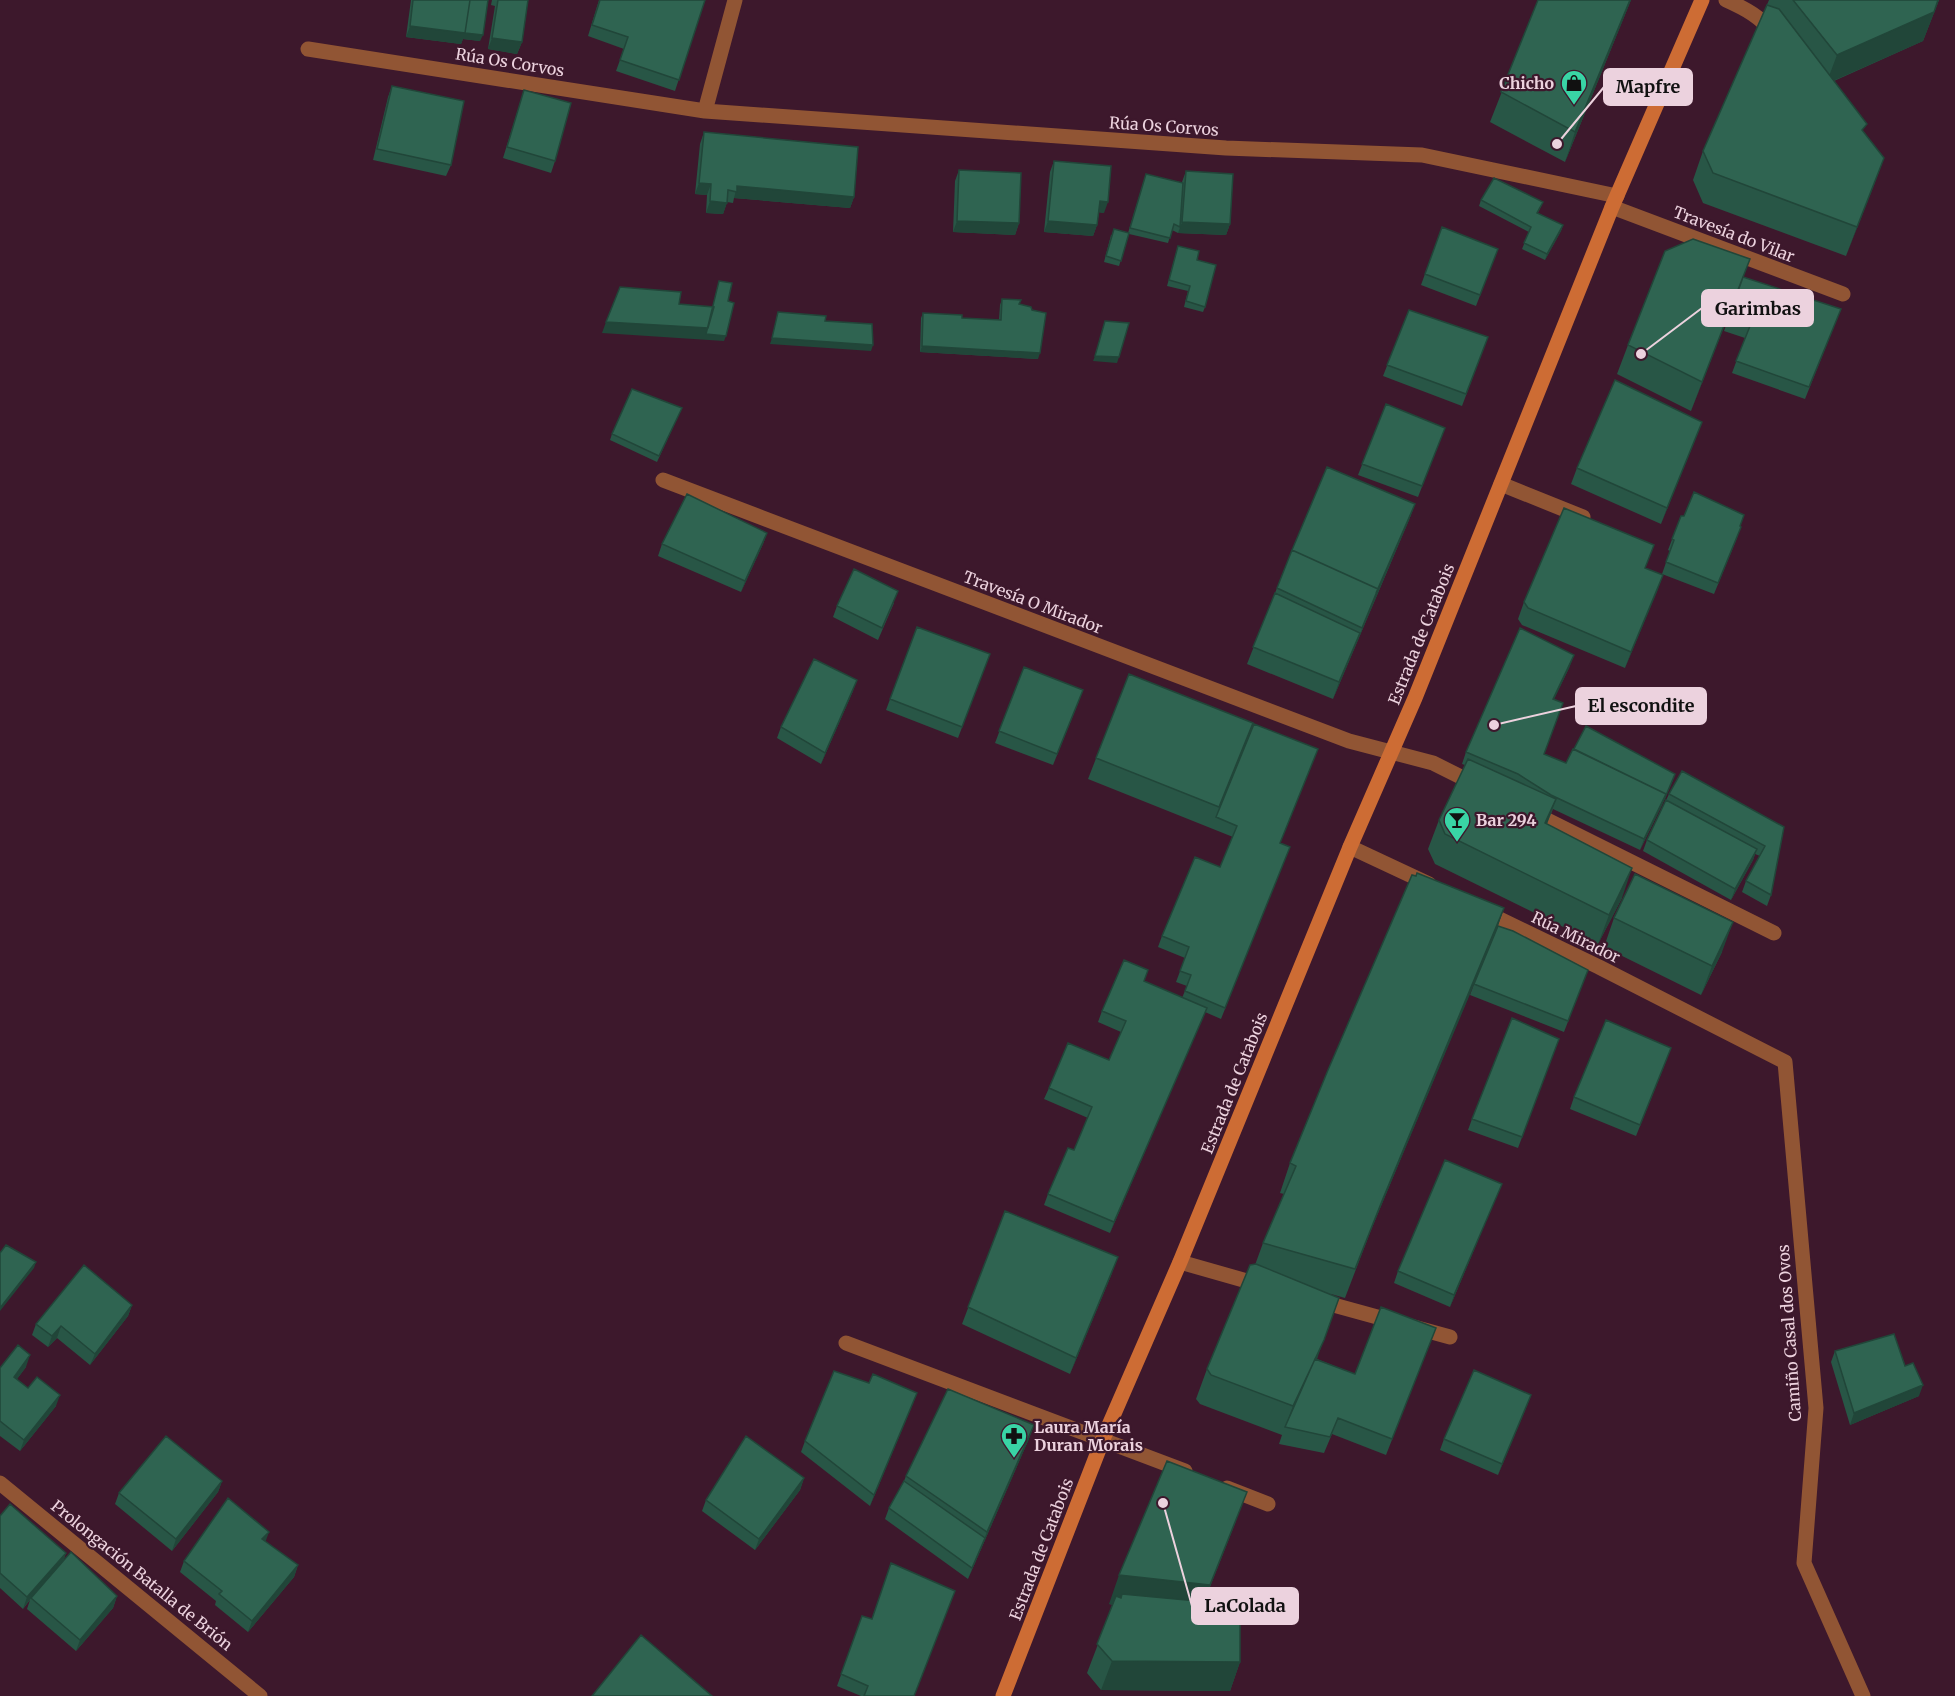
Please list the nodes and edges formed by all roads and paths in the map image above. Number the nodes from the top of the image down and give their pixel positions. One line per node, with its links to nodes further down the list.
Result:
1 (735, 0): 6 (street)
2 (1702, 0): 7 (main road, Estrada de Catabois)
3 (1726, 0): 4 (street)
4 (1784, 47)
5 (308, 49): 6 (street, Rúa Os Corvos)
6 (705, 111): 7 (street, Rúa Os Corvos)
7 (1615, 201): 8 (street, Travesía do Vilar); 10 (main road, Estrada de Catabois)
8 (1844, 294)
9 (663, 480): 12 (street, Travesía O Mirador)
10 (1501, 484): 11 (street); 12 (main road, Estrada de Catabois)
11 (1595, 522)
12 (1390, 753): 13 (street); 15 (main road, Estrada de Catabois)
13 (1496, 795)
14 (1516, 805): 18 (street)
15 (1350, 847): 16 (street); 20 (main road, Estrada de Catabois)
16 (1438, 889)
17 (1470, 905): 19 (street, Rúa Mirador)
18 (1774, 933)
19 (1785, 1062): 32 (street, Camiño Casal dos Ovos)
20 (1180, 1262): 21 (street); 25 (main road, Estrada de Catabois)
21 (1273, 1288)
22 (1306, 1297): 23 (street)
23 (1450, 1337)
24 (846, 1343): 25 (street)
25 (1103, 1438): 26 (street); 31 (main road, Estrada de Catabois)
26 (1195, 1475)
27 (0, 1483): 30 (street, Prolongación Batalla de Brión)
28 (1216, 1483): 29 (street)
29 (1268, 1504)
30 (260, 1696)
31 (1003, 1696)
32 (1863, 1696)

